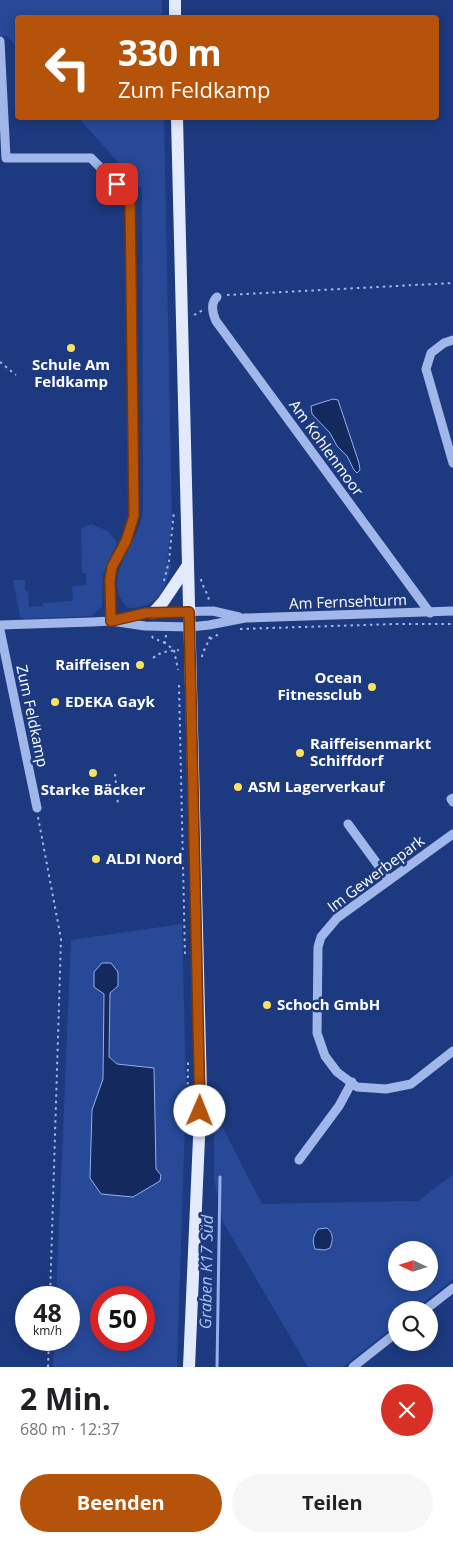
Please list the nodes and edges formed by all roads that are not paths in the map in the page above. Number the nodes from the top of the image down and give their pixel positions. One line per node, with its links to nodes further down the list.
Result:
1 (175, 0): 2 (main road)
2 (175, 15)
3 (0, 41): 14 (street)
4 (177, 120): 8 (main road)
5 (217, 297): 12 (street, Am Kohlenmoor)
6 (453, 340): 7 (street)
7 (453, 462)
8 (188, 564): 10 (main road); 11 (main road)
9 (453, 611): 12 (street, Am Fernsehturm)
10 (189, 612): 11 (street); 13 (street, Am Fernsehturm); 16 (main road)
11 (153, 613): 14 (street)
12 (430, 613): 13 (street, Am Fernsehturm)
13 (244, 618): 16 (street, Am Fernsehturm)
14 (111, 621): 15 (street); 16 (street)
15 (0, 625)
16 (190, 627): 28 (main road)
17 (0, 630): 18 (street, Zum Feldkamp)
18 (37, 808)
19 (348, 824): 21 (street)
20 (453, 834): 21 (street, Im Gewerbepark)
21 (389, 880): 23 (street, Im Gewerbepark)
22 (453, 1051): 23 (street, Im Gewerbepark)
23 (352, 1082): 24 (street)
24 (299, 1160)
25 (453, 1288): 26 (street)
26 (436, 1301)
27 (388, 1339): 29 (street)
28 (189, 1367)
29 (353, 1367)

